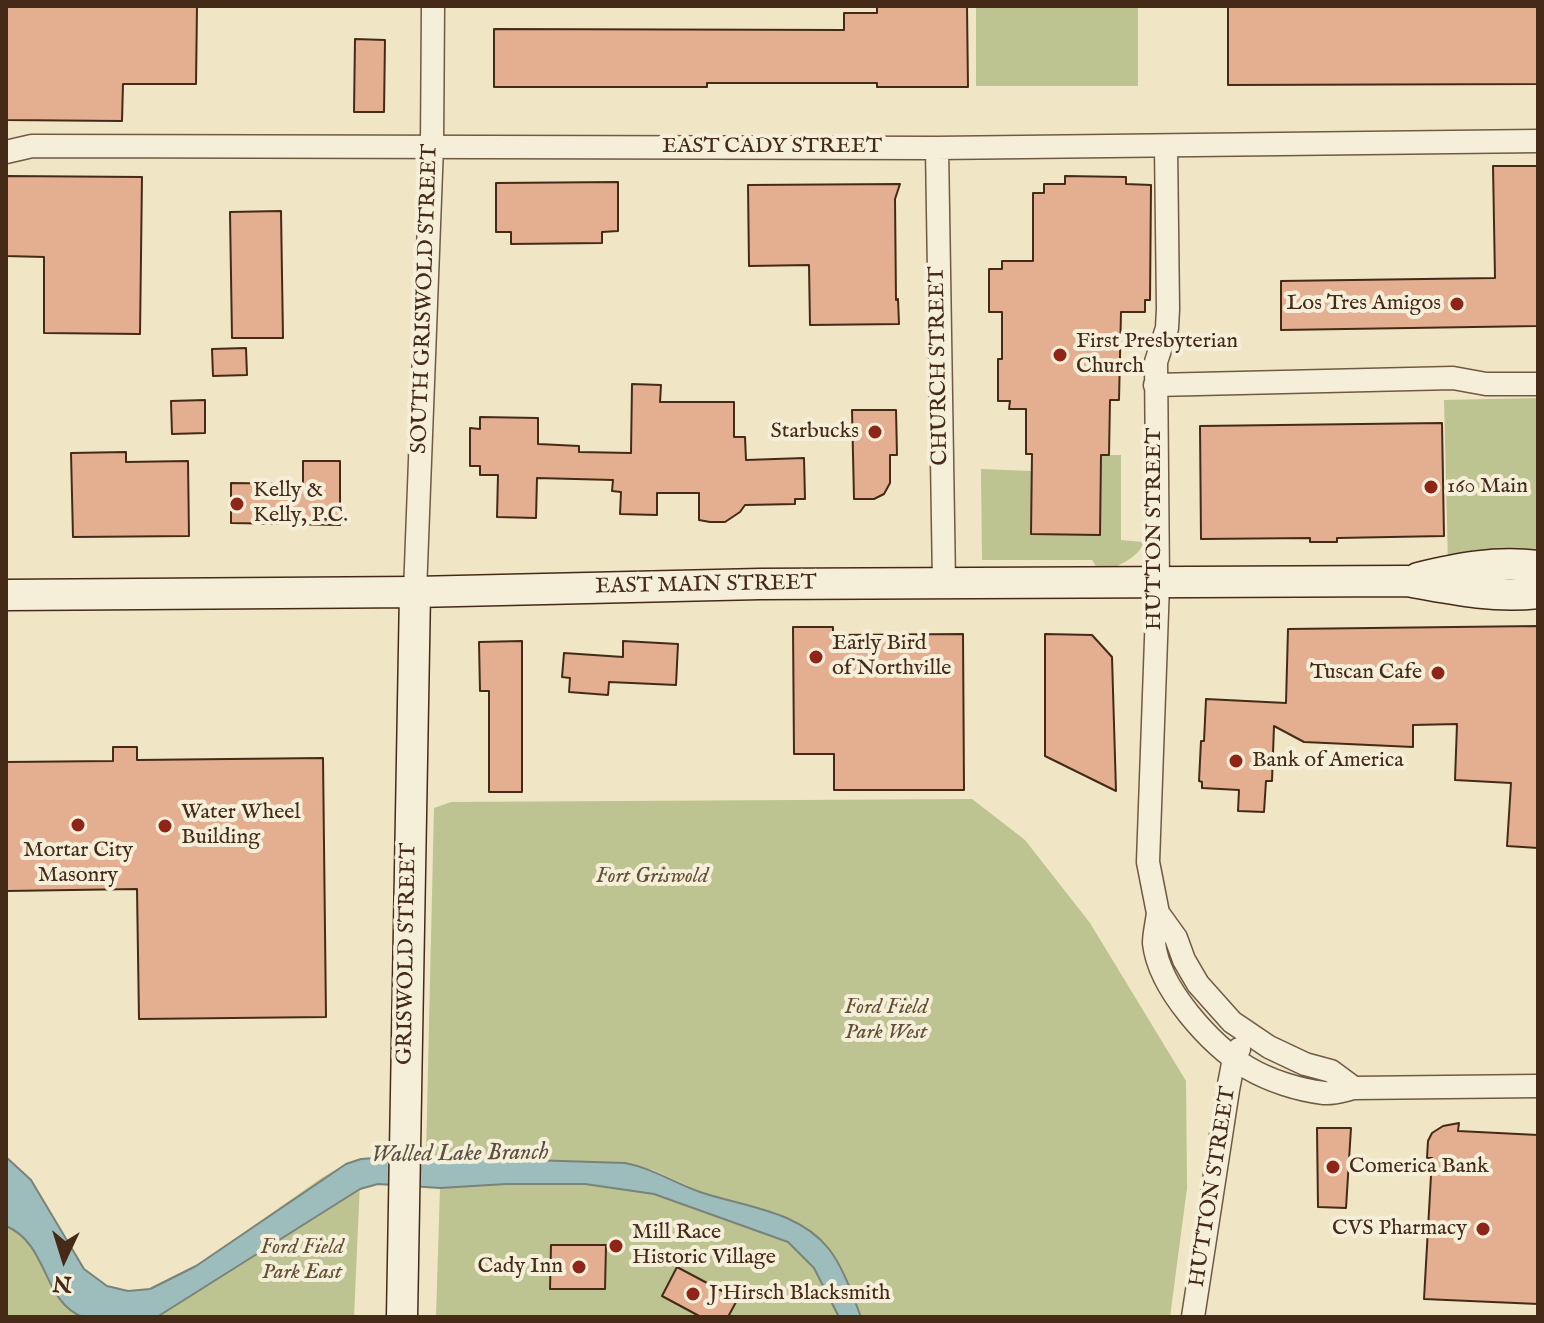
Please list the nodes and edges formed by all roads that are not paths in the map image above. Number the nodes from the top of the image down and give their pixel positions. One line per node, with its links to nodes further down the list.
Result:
1 (433, 6): 3 (street, SOUTH GRISWOLD STREET)
2 (1538, 141): 4 (street, EAST CADY STREET)
3 (432, 146): 5 (street, EAST CADY STREET); 6 (street, EAST CADY STREET); 13 (street, SOUTH GRISWOLD STREET)
4 (1166, 146): 5 (street, EAST CADY STREET); 8 (street, HUTTON STREET)
5 (937, 148): 11 (street, CHURCH STREET)
6 (6, 152)
7 (1538, 384): 8 (street)
8 (1155, 385): 12 (street, HUTTON STREET)
9 (1538, 566): 10 (street, EAST MAIN STREET)
10 (1407, 581): 12 (street, EAST MAIN STREET); 14 (street, EAST MAIN STREET)
11 (944, 583): 12 (street, EAST MAIN STREET); 13 (street, EAST MAIN STREET)
12 (1158, 584): 16 (street, HUTTON STREET)
13 (415, 592): 15 (street, EAST MAIN STREET); 21 (street, GRISWOLD STREET)
14 (1538, 593)
15 (6, 595)
16 (1158, 913): 17 (street, HUTTON STREET); 18 (street, HUTTON STREET)
17 (1247, 1034): 18 (street, HUTTON STREET); 20 (street)
18 (1234, 1058): 20 (street); 22 (street, HUTTON STREET)
19 (1538, 1086): 20 (street)
20 (1354, 1088)
21 (402, 1317)
22 (1193, 1317)

